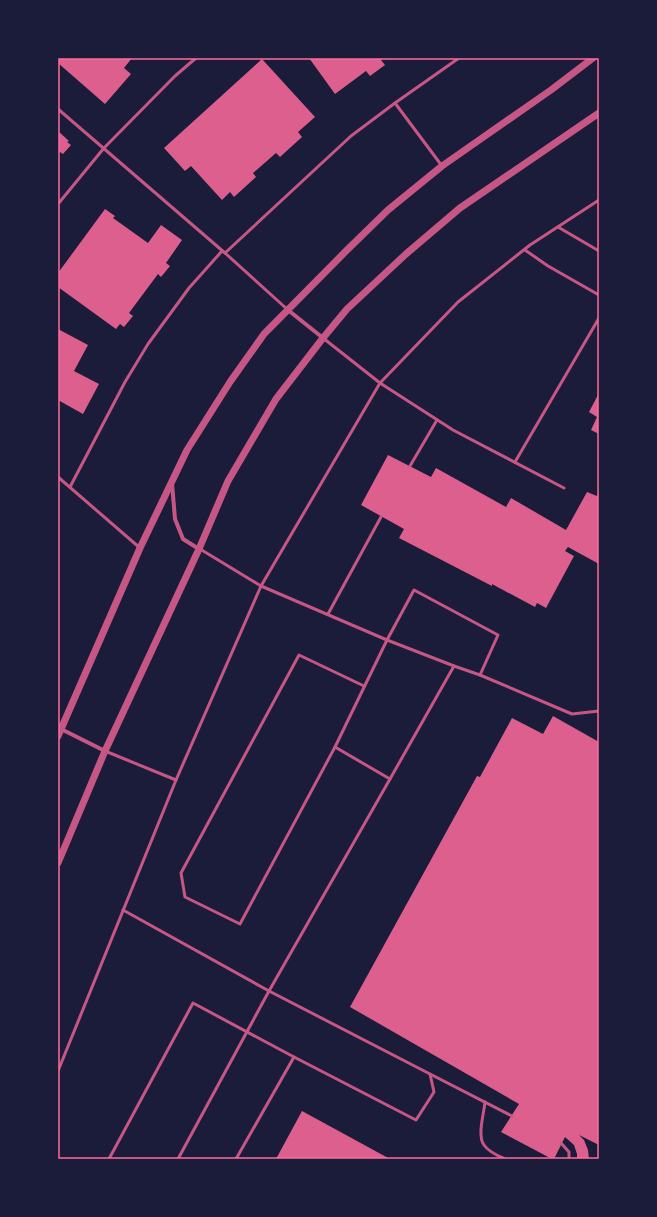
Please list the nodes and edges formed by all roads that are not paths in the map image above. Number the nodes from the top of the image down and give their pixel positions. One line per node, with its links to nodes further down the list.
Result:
1 (196, 58): 7 (lane)
2 (459, 58): 4 (lane)
3 (593, 58): 8 (street)
4 (395, 103): 8 (lane); 14 (lane)
5 (58, 109): 7 (lane)
6 (599, 114): 18 (street)
7 (104, 148): 10 (lane); 14 (lane)
8 (442, 166): 16 (street)
9 (599, 200): 11 (lane)
10 (58, 204)
11 (558, 227): 12 (lane); 13 (lane)
12 (524, 250): 15 (lane); 19 (lane)
13 (599, 251)
14 (223, 252): 16 (lane); 25 (lane)
15 (599, 295)
16 (288, 310): 18 (street); 24 (street)
17 (599, 318): 21 (lane)
18 (323, 338): 19 (lane); 29 (street)
19 (380, 383): 20 (lane); 30 (lane)
20 (437, 420): 21 (lane); 22 (lane)
21 (515, 462): 26 (lane)
22 (410, 466)
23 (58, 477): 25 (lane)
24 (172, 481): 28 (street); 29 (street)
25 (70, 487): 28 (lane)
26 (564, 488)
27 (381, 517): 31 (lane)
28 (140, 548): 37 (street)
29 (199, 549): 30 (lane); 39 (street)
30 (261, 586): 31 (lane); 41 (lane)
31 (328, 614): 32 (lane)
32 (387, 640): 33 (lane); 34 (lane); 35 (lane)
33 (454, 666): 34 (lane); 40 (lane)
34 (480, 675): 36 (lane)
35 (364, 686): 38 (lane); 38 (lane)
36 (599, 711)
37 (59, 731): 39 (street)
38 (335, 747): 40 (lane)
39 (105, 750): 41 (lane); 42 (street)
40 (390, 779): 44 (lane)
41 (176, 780): 43 (lane)
42 (58, 862)
43 (123, 910): 44 (lane); 47 (lane)
44 (269, 991): 45 (lane); 48 (lane)
45 (247, 1030): 46 (lane); 52 (lane); 53 (lane)
46 (294, 1057): 48 (lane); 54 (lane)
47 (58, 1071)
48 (430, 1074): 49 (lane)
49 (485, 1102): 50 (lane); 55 (lane)
50 (512, 1116)
51 (561, 1143): 56 (lane)
52 (109, 1159)
53 (178, 1159)
54 (236, 1159)
55 (505, 1159)
56 (569, 1159)

